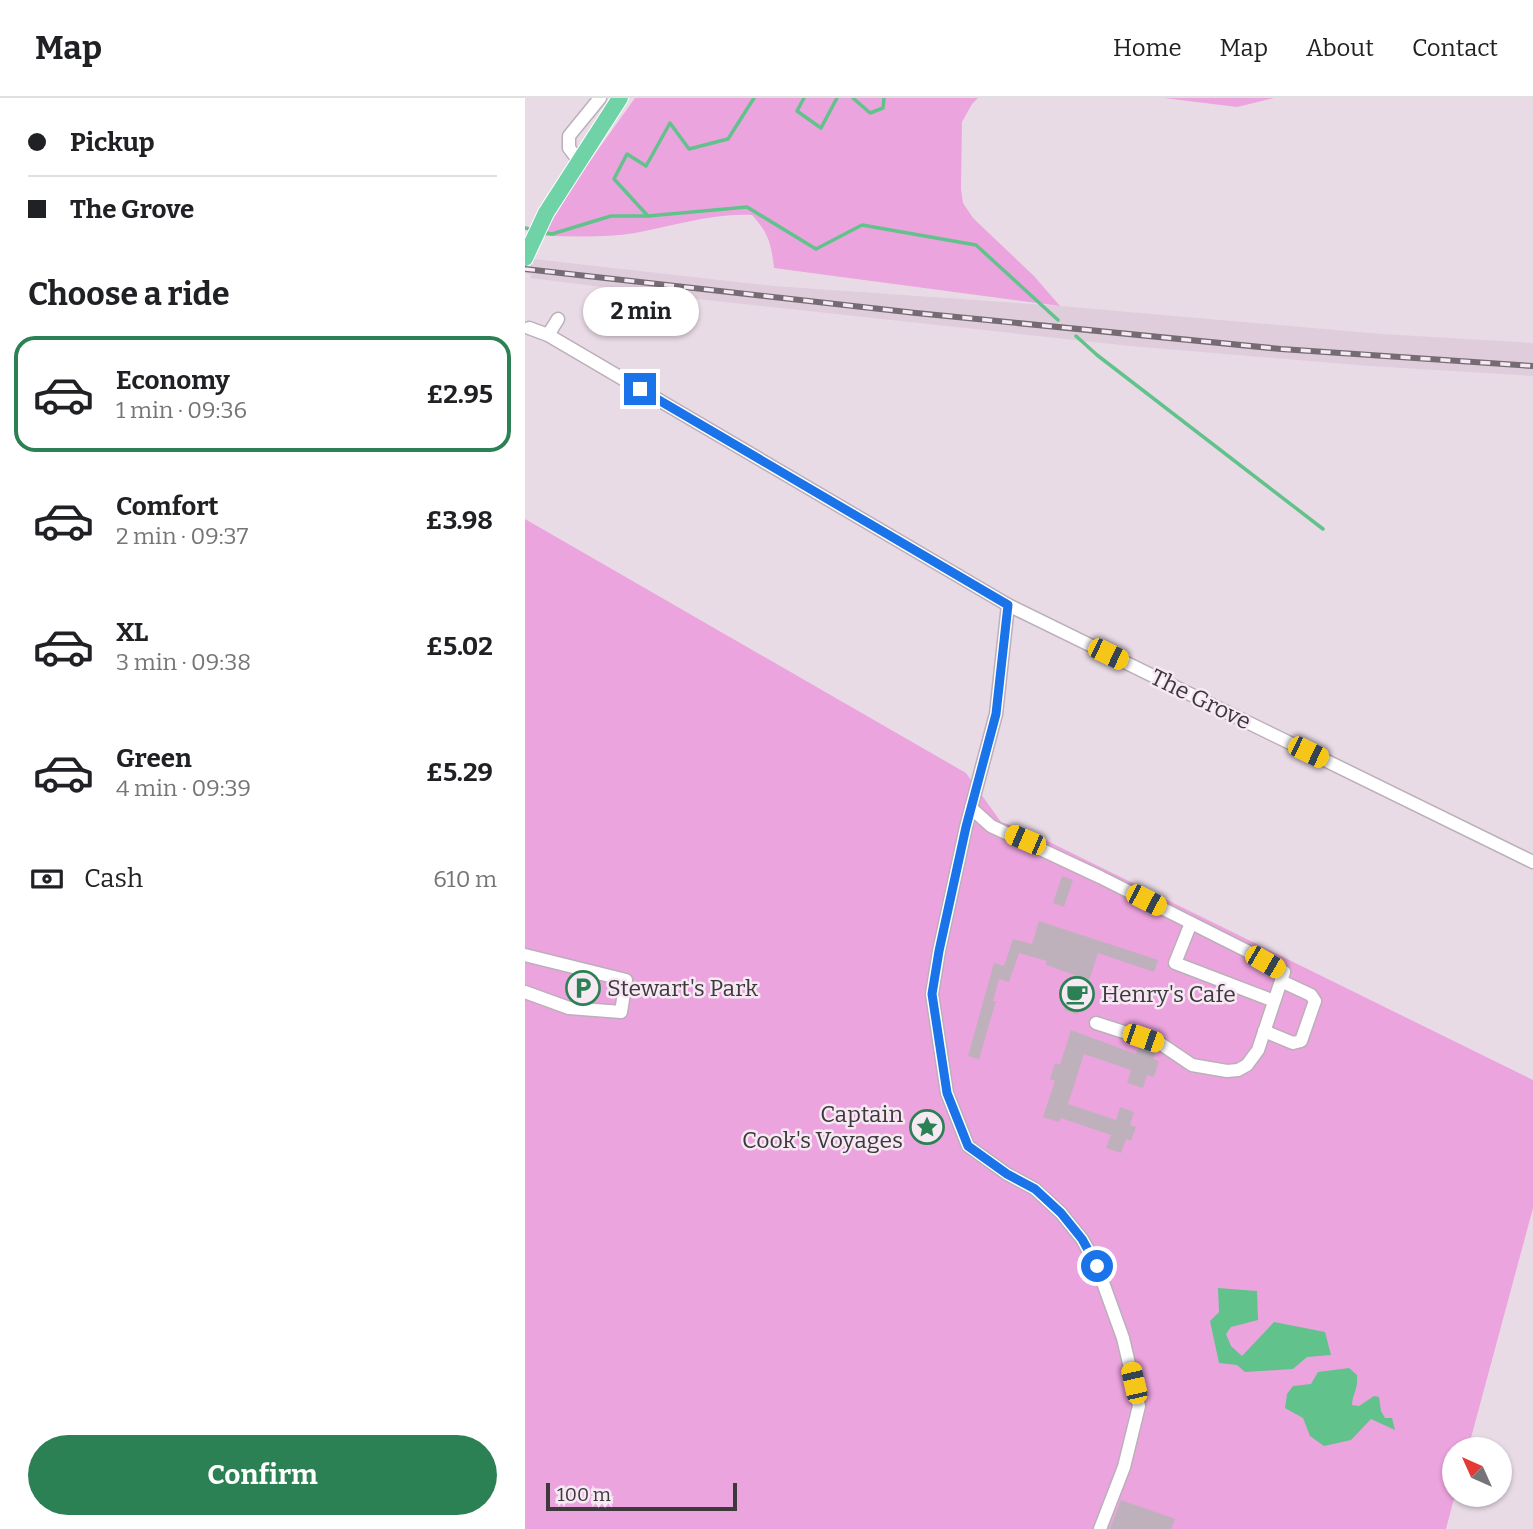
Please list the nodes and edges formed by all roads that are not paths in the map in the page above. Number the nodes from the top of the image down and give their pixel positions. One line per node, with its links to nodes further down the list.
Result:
1 (600, 98): 3 (street)
2 (620, 98): 3 (main road)
3 (579, 161): 4 (main road)
4 (525, 258)
5 (558, 319): 7 (street)
6 (529, 328): 7 (street, The Grove)
7 (548, 335): 8 (street, The Grove)
8 (1008, 605): 9 (street); 10 (street, The Grove)
9 (971, 807): 11 (street); 18 (street)
10 (1533, 862)
11 (1191, 923): 13 (street); 15 (street)
12 (525, 955): 14 (street)
13 (1281, 981): 15 (street); 17 (street)
14 (525, 992)
15 (1274, 1001): 17 (street)
16 (1096, 1023): 17 (street)
17 (1264, 1031)
18 (1100, 1529)

